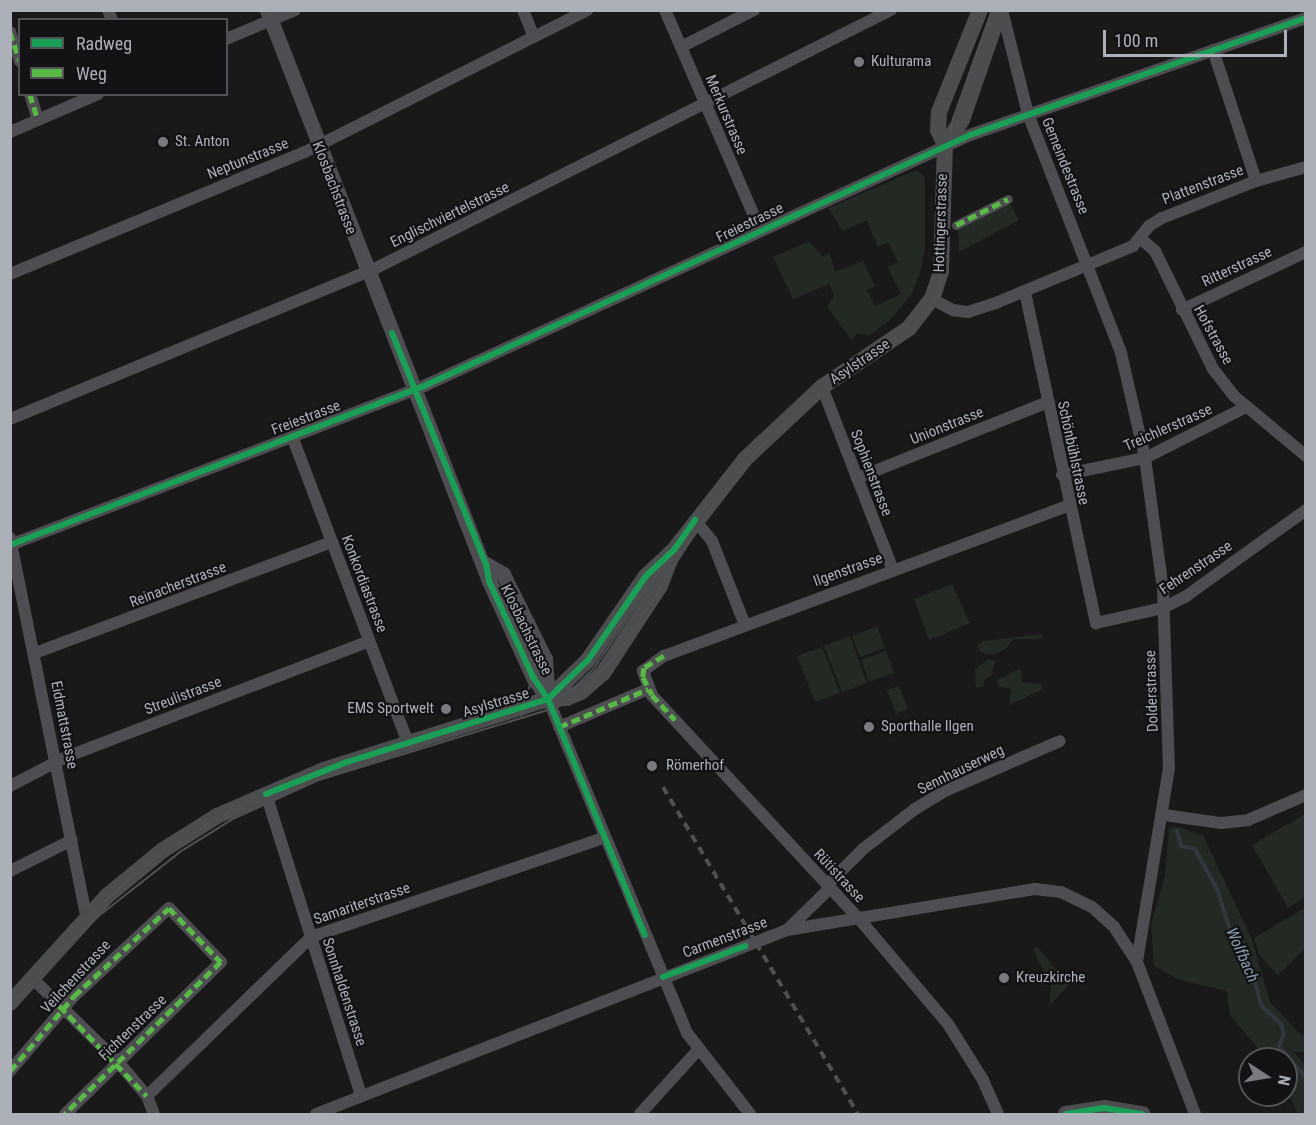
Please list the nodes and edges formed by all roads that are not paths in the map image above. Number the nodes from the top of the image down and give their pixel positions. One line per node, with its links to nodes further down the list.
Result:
1 (295, 10): 9 (street)
2 (523, 10): 12 (street)
3 (587, 10): 12 (street, Neptunstrasse)
4 (665, 10): 14 (street, Merkurstrasse)
5 (754, 10): 14 (street)
6 (891, 10): 19 (street, Englischviertelstrasse)
7 (980, 10): 23 (main road, Hottingerstrasse)
8 (1001, 10): 20 (street, Gemeindestrasse); 23 (main road)
9 (269, 15): 13 (street); 24 (street, Klosbachstrasse)
10 (1305, 18): 15 (street, Freiestrasse)
11 (10, 32): 16 (street)
12 (534, 37): 24 (street, Neptunstrasse)
13 (228, 38)
14 (681, 47): 19 (street, Merkurstrasse)
15 (1213, 51): 20 (street, Freiestrasse); 26 (street)
16 (18, 55)
17 (31, 96): 21 (street)
18 (93, 96): 21 (street)
19 (705, 105): 29 (street, Merkurstrasse); 33 (street, Englischviertelstrasse)
20 (1028, 114): 23 (street, Freiestrasse); 32 (street, Gemeindestrasse)
21 (38, 120): 22 (street)
22 (10, 132)
23 (945, 145): 29 (street, Freiestrasse); 36 (main road, Hottingerstrasse)
24 (318, 146): 33 (street, Klosbachstrasse); 34 (street, Neptunstrasse)
25 (1305, 167): 26 (street, Plattenstrasse)
26 (1256, 181): 30 (street, Plattenstrasse)
27 (1008, 199): 28 (street)
28 (956, 225)
29 (760, 230): 39 (street, Freiestrasse)
30 (1140, 238): 32 (street, Plattenstrasse); 37 (street, Hofstrasse)
31 (1305, 252): 37 (street, Ritterstrasse)
32 (1088, 262): 35 (street); 45 (street, Dolderstrasse)
33 (367, 271): 39 (street, Klosbachstrasse); 42 (street, Englischviertelstrasse)
34 (10, 274)
35 (1025, 292): 36 (street); 40 (street, Schönbühlstrasse)
36 (932, 299): 38 (main road, Asylstrasse)
37 (1182, 310): 41 (street, Hofstrasse)
38 (822, 387): 47 (street, Sophienstrasse); 50 (main road, Asylstrasse)
39 (414, 389): 43 (street, Freiestrasse); 61 (street, Klosbachstrasse)
40 (1048, 402): 46 (street, Schönbühlstrasse); 47 (street, Unionstrasse)
41 (1246, 407): 44 (street, Hofstrasse); 45 (street, Treichlerstrasse)
42 (10, 419)
43 (292, 436): 51 (street, Konkordiastrasse); 52 (street, Freiestrasse)
44 (1305, 456)
45 (1145, 458): 46 (street, Treichlerstrasse); 54 (street, Dolderstrasse)
46 (1062, 475): 48 (street, Schönbühlstrasse)
47 (857, 478): 53 (street, Sophienstrasse)
48 (1069, 505): 53 (street, Ilgenstrasse); 55 (street, Schönbühlstrasse)
49 (1305, 510): 54 (street, Fehrenstrasse)
50 (695, 520): 56 (street); 61 (main road, Asylstrasse)
51 (332, 542): 57 (street, Konkordiastrasse); 58 (street, Reinacherstrasse)
52 (11, 543): 58 (street, Eidmattstrasse)
53 (893, 570): 56 (street, Ilgenstrasse)
54 (1163, 608): 55 (street, Fehrenstrasse); 69 (street, Dolderstrasse)
55 (1093, 620)
56 (745, 625): 59 (street, Ilgenstrasse)
57 (369, 640): 64 (street, Konkordiastrasse); 65 (street, Streulistrasse)
58 (35, 653): 65 (street, Eidmattstrasse)
59 (643, 671): 60 (street, Rütistrasse)
60 (648, 689): 62 (street); 73 (street, Rütistrasse)
61 (548, 699): 62 (street, Klosbachstrasse); 64 (main road, Asylstrasse)
62 (559, 728): 70 (street, Klosbachstrasse)
63 (1060, 741): 73 (street, Sennhauserweg)
64 (408, 743): 67 (main road, Asylstrasse)
65 (56, 761): 66 (street, Streulistrasse); 71 (street, Eidmattstrasse)
66 (10, 786)
67 (266, 794): 74 (main road, Asylstrasse); 77 (street, Sonnhaldenstrasse)
68 (1305, 795): 69 (street)
69 (1164, 815): 78 (street, Dolderstrasse)
70 (604, 838): 77 (street, Samariterstrasse); 80 (street, Klosbachstrasse)
71 (72, 840): 72 (street); 74 (street, Eidmattstrasse)
72 (10, 871)
73 (829, 887): 75 (street, Rütistrasse); 76 (street, Sennhauserweg)
74 (87, 919): 81 (main road, Asylstrasse)
75 (860, 920): 76 (street, Carmenstrasse); 78 (street, Carmenstrasse); 94 (street, Rütistrasse)
76 (787, 930): 80 (street, Carmenstrasse)
77 (311, 937): 87 (street, Samariterstrasse); 88 (street, Sonnhaldenstrasse)
78 (1137, 962): 97 (street)
79 (217, 966): 83 (street, Veilchenstrasse); 85 (street, Fichtenstrasse)
80 (663, 977): 84 (street, Klosbachstrasse); 88 (street, Carmenstrasse)
81 (32, 978): 82 (main road, Asylstrasse); 83 (street)
82 (10, 1003)
83 (65, 1009): 85 (street); 86 (street, Veilchenstrasse)
84 (698, 1050): 92 (street); 93 (street, Klosbachstrasse)
85 (119, 1063): 87 (street); 89 (street, Fichtenstrasse)
86 (10, 1071)
87 (147, 1096): 90 (street)
88 (361, 1096): 91 (street, Carmenstrasse)
89 (66, 1114)
90 (154, 1114)
91 (316, 1114)
92 (640, 1114)
93 (750, 1114)
94 (998, 1114)
95 (1066, 1114): 96 (main road)
96 (1143, 1114)
97 (1195, 1114)

